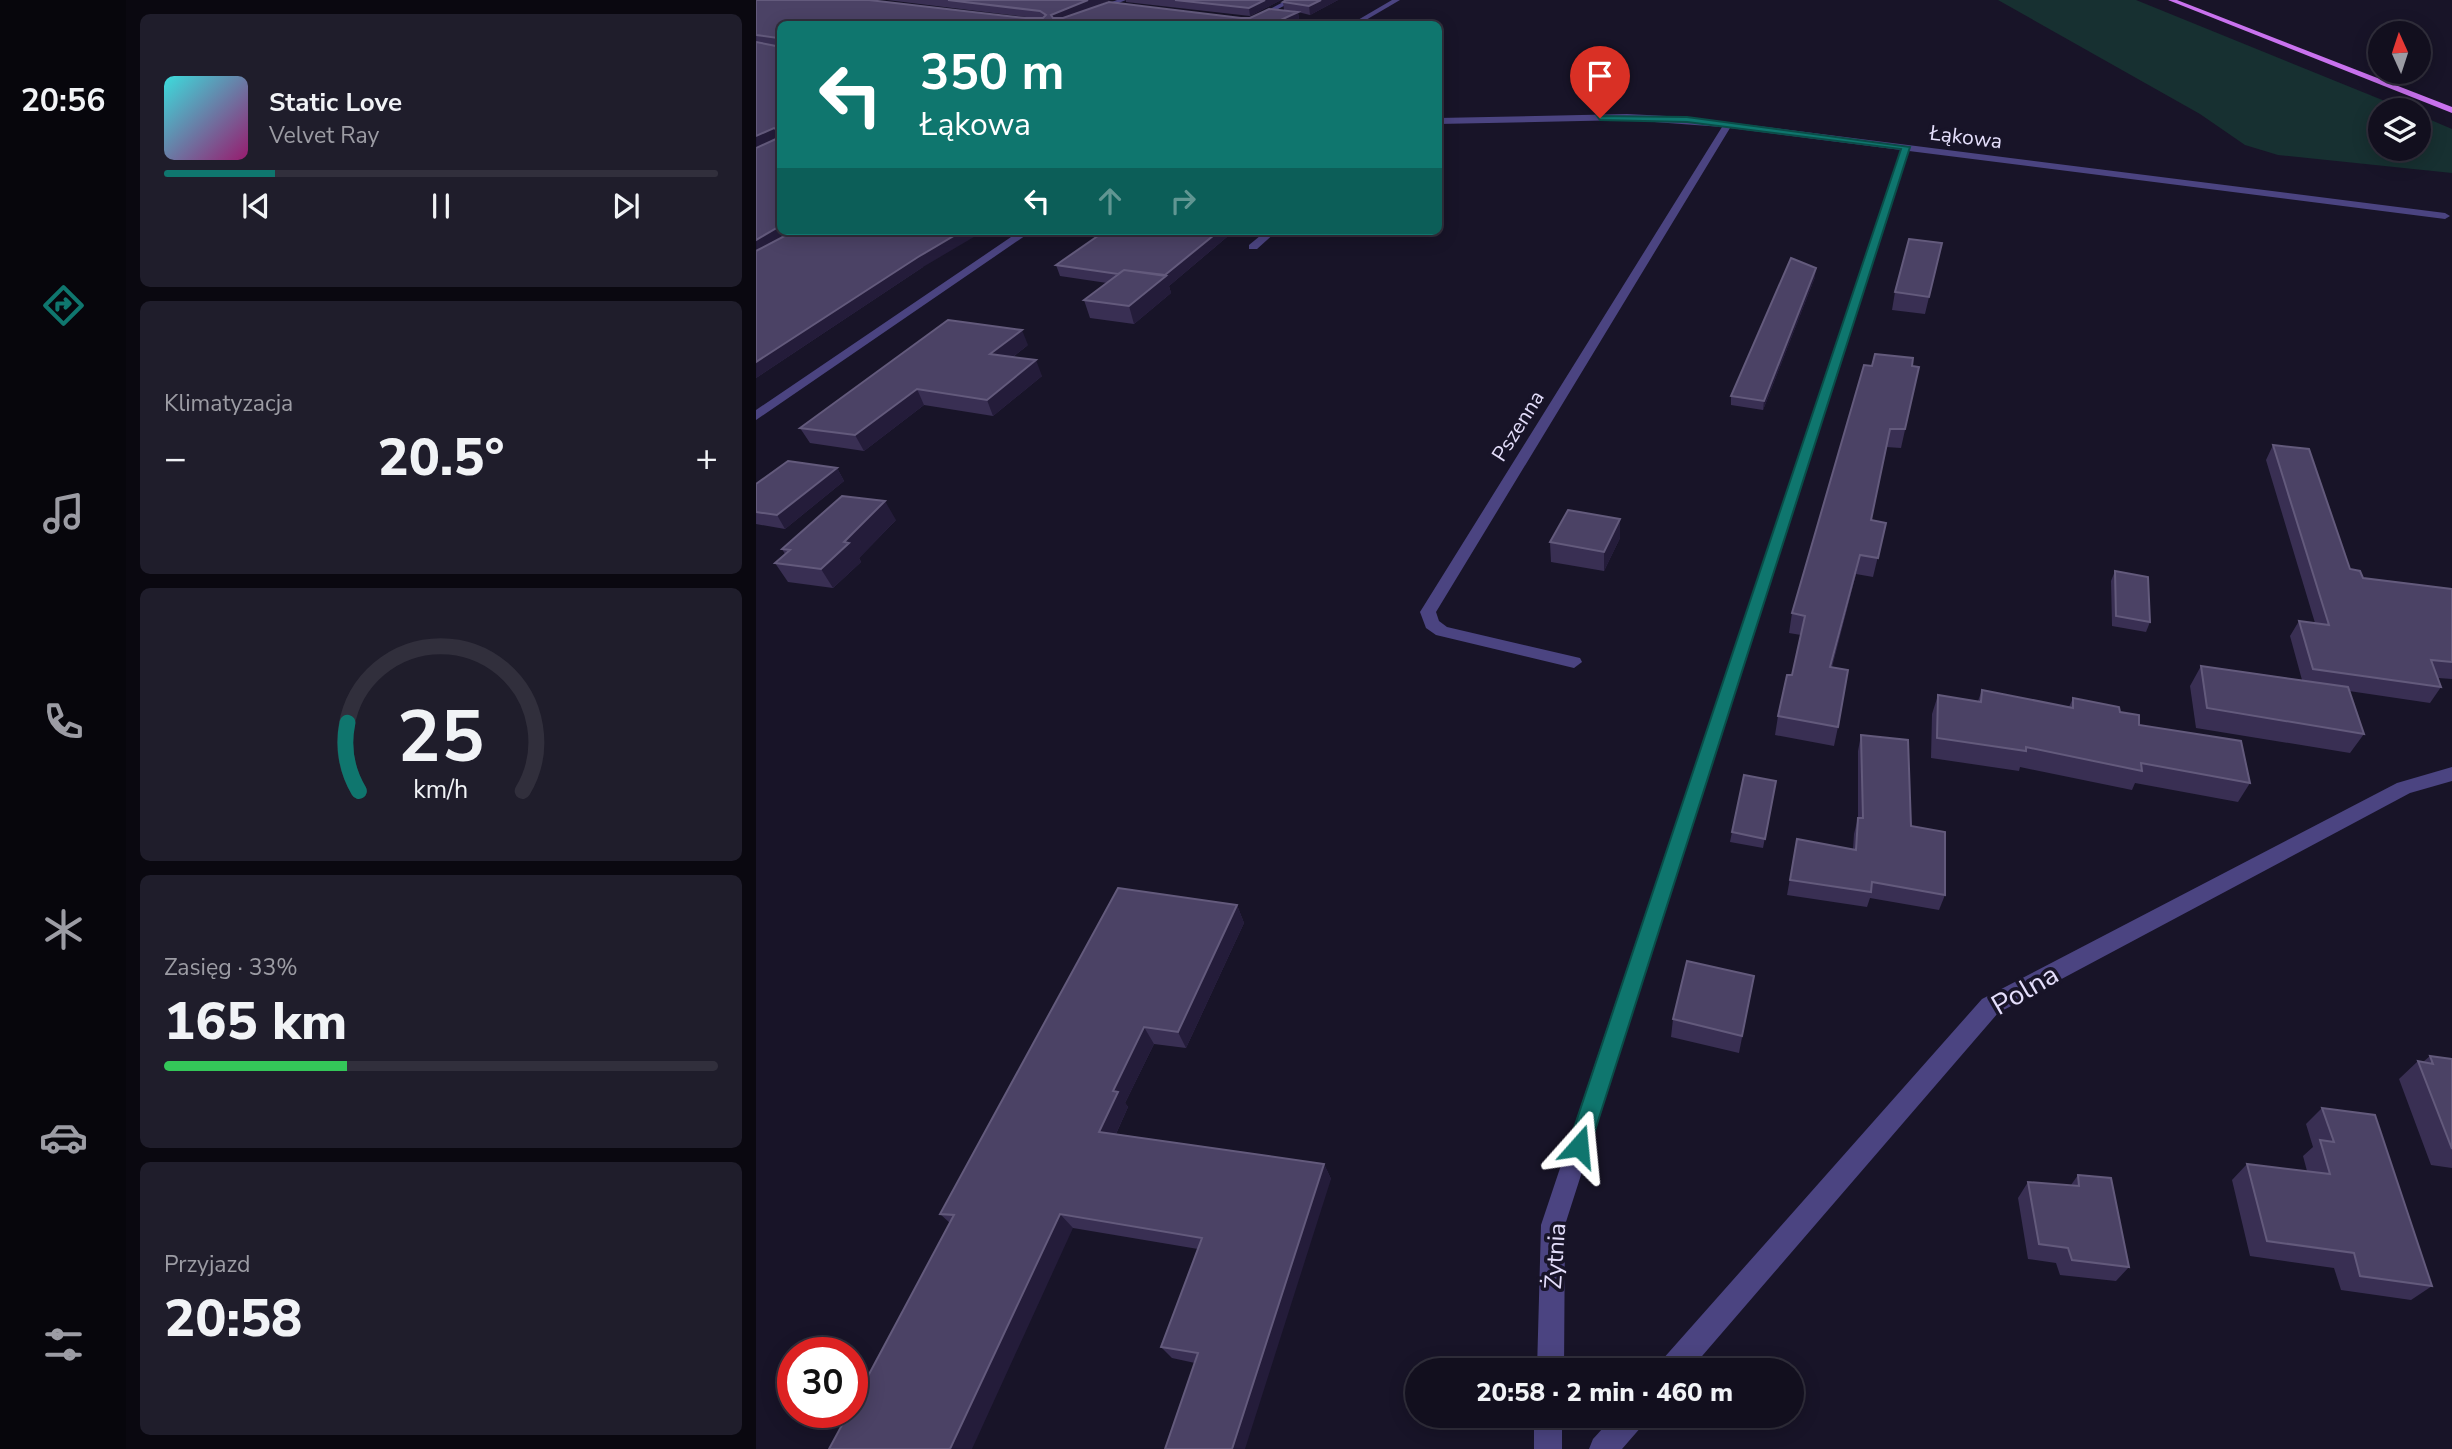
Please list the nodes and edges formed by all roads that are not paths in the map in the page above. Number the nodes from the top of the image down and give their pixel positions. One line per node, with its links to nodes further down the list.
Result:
1 (1292, 0): 5 (street)
2 (1397, 0): 9 (street)
3 (2171, 0): 10 (main road)
4 (1124, 3): 7 (street)
5 (1269, 12): 6 (street); 8 (street)
6 (1285, 14)
7 (1068, 21)
8 (1248, 21)
9 (1360, 21)
10 (2452, 110)
11 (1442, 121): 12 (street, Łąkowa)
12 (1728, 125): 13 (street, Łąkowa); 19 (street, Pszenna)
13 (1906, 147): 14 (street, Łąkowa); 21 (street, Żytnia)
14 (2445, 216)
15 (1021, 235): 18 (street)
16 (1267, 235): 17 (street)
17 (1253, 247)
18 (756, 416)
19 (1574, 662)
20 (2452, 774): 22 (street, Polna)
21 (1550, 1358)
22 (1682, 1358)
23 (1549, 1428): 25 (street)
24 (1621, 1428): 26 (street)
25 (1548, 1449)
26 (1603, 1449)

